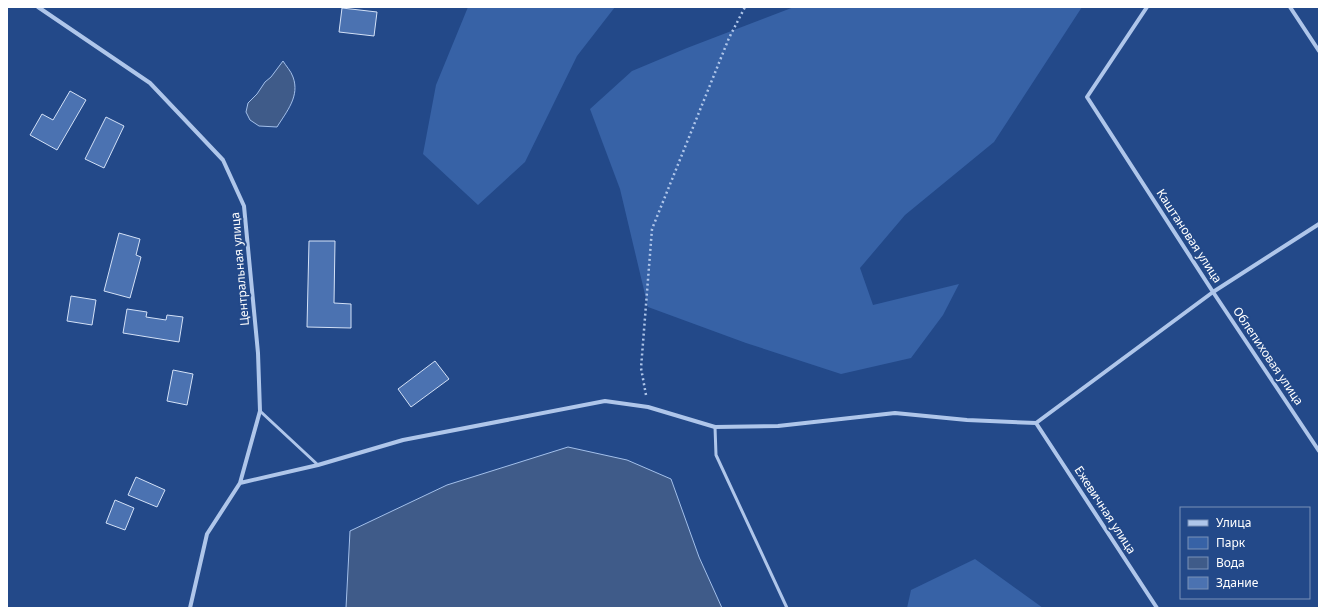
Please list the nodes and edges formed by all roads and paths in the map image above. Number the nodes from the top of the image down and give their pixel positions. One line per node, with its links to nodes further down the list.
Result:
1 (38, 7): 9 (street, Центральная улица)
2 (745, 7): 8 (path)
3 (1147, 7): 7 (street, Каштановая улица)
4 (1290, 7): 5 (street)
5 (1319, 50)
6 (1319, 224): 7 (street)
7 (1214, 292): 10 (street, Каштановая улица); 12 (street, Облепиховая улица)
8 (648, 407): 11 (street); 13 (street)
9 (260, 411): 13 (lane); 14 (street, Центральная улица)
10 (1036, 423): 11 (street); 17 (street, Ежевичная улица)
11 (715, 427): 16 (lane)
12 (1319, 451)
13 (318, 465): 14 (street)
14 (240, 483): 15 (street, Центральная улица)
15 (190, 608)
16 (787, 608)
17 (1157, 608)

